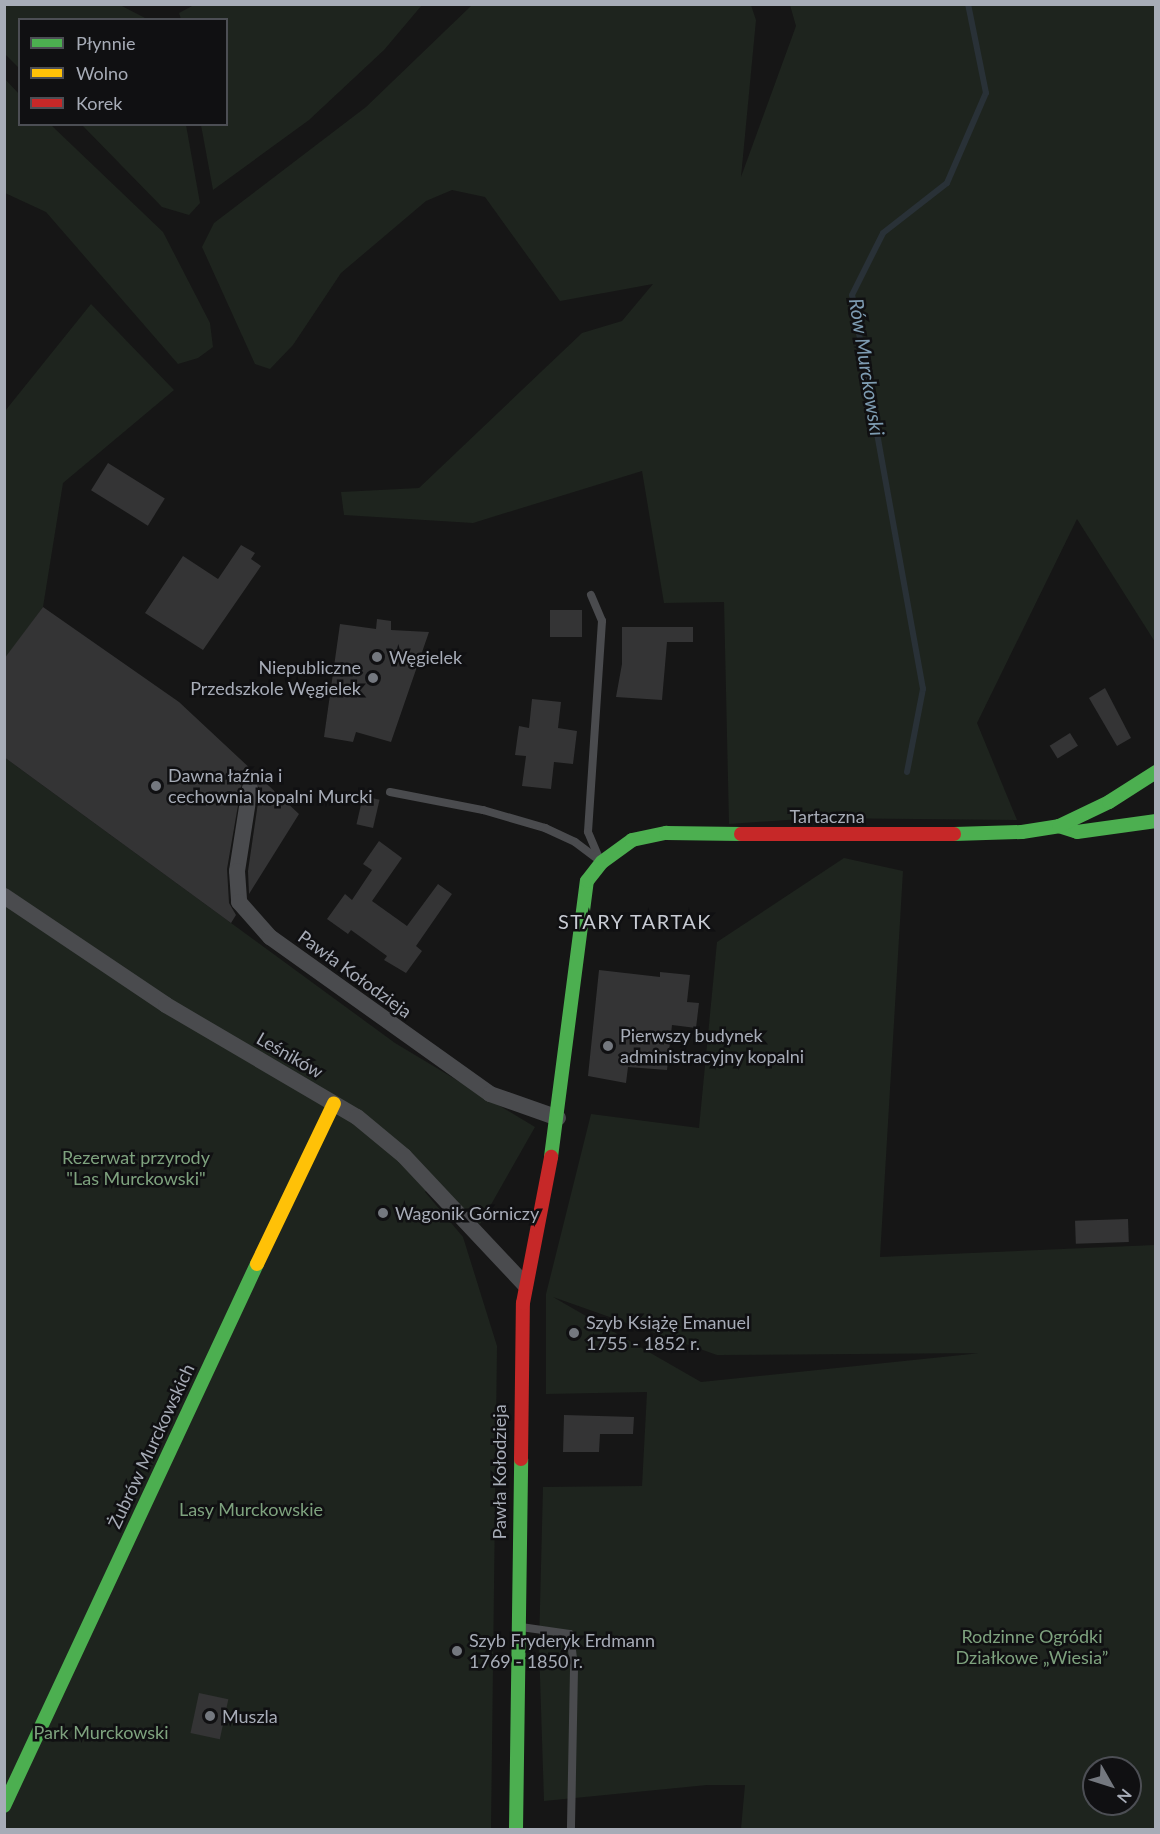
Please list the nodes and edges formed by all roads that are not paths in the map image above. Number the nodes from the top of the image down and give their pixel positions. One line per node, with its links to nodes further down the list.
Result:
1 (591, 596): 8 (lane)
2 (1155, 772): 4 (street)
3 (250, 788): 11 (street, Pawła Kołodzieja)
4 (1131, 789): 6 (street, Tartaczna); 7 (street, Tartaczna)
5 (390, 792): 8 (lane)
6 (1155, 821): 7 (street, Tartaczna)
7 (1059, 826): 8 (street, Tartaczna)
8 (602, 862): 11 (street, Pawła Kołodzieja)
9 (4, 896): 10 (street, Leśników)
10 (334, 1103): 12 (street, Leśników); 14 (street, Żubrów Murckowskich)
11 (558, 1118): 12 (street, Pawła Kołodzieja)
12 (525, 1285): 13 (street, Pawła Kołodzieja)
13 (518, 1626): 15 (street, Pawła Kołodzieja); 16 (lane)
14 (4, 1806)
15 (516, 1830)
16 (571, 1830)

